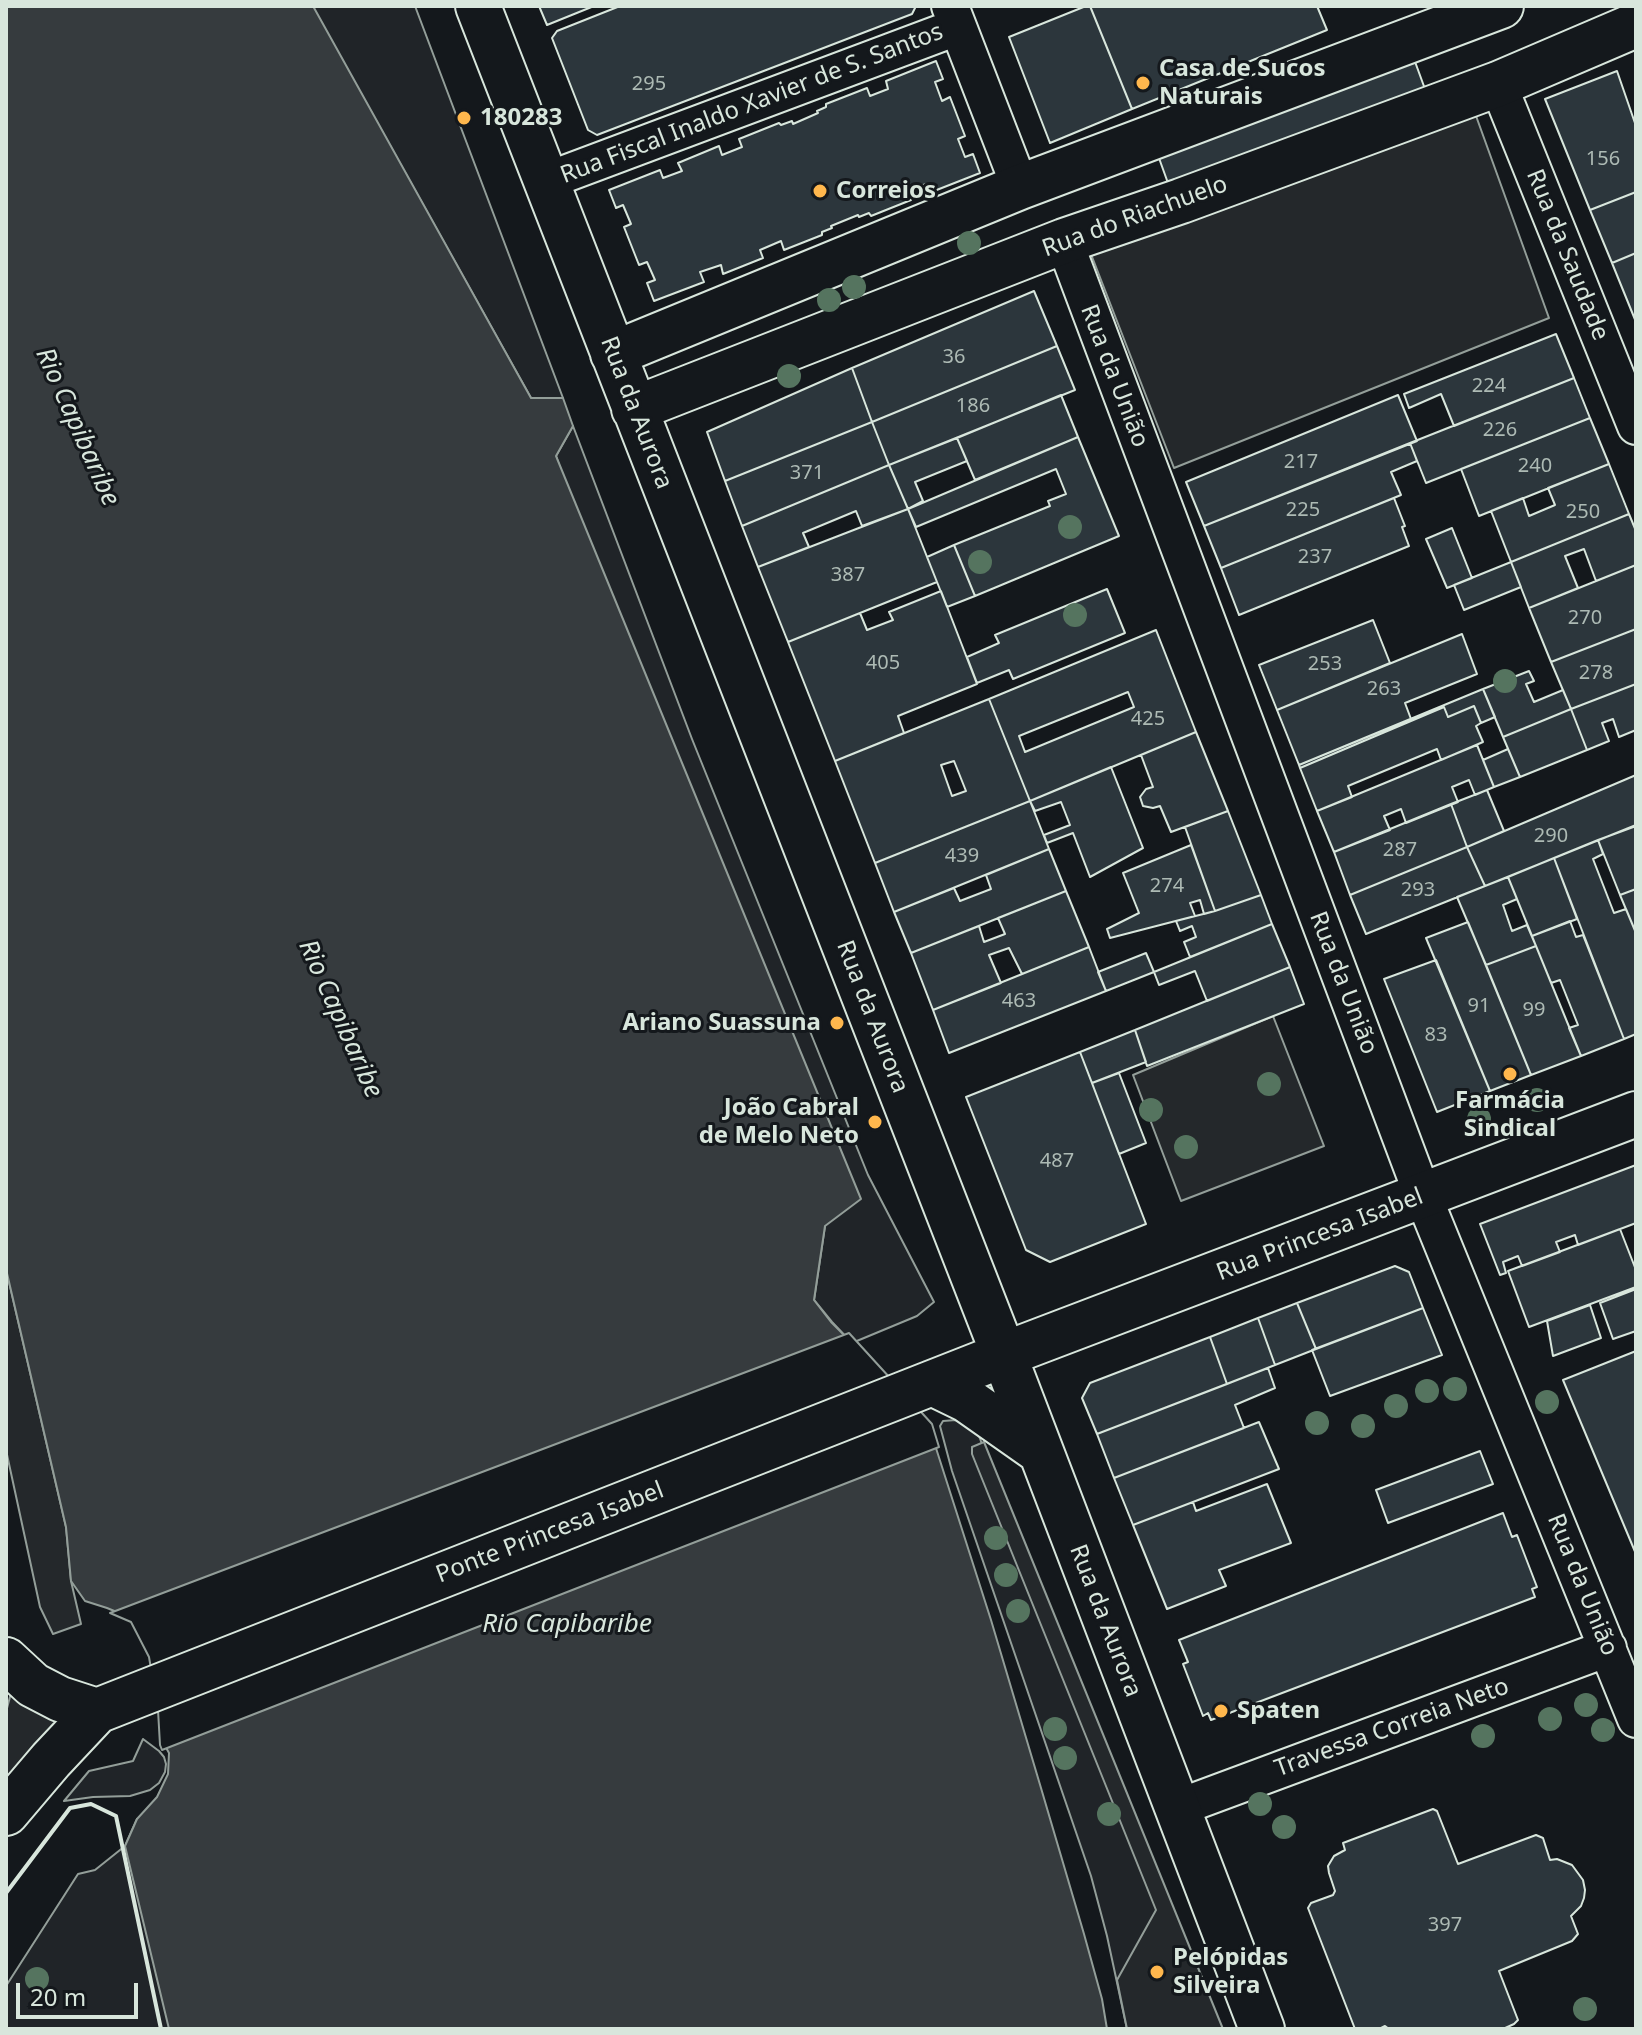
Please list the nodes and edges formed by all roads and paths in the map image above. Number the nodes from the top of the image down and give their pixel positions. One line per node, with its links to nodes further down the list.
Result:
1 (478, 6): 6 (main road, Rua da Aurora)
2 (1476, 10): 7 (main road)
3 (954, 16): 6 (street, Rua Fiscal Inaldo Xavier de S. Santos); 7 (street)
4 (1636, 25): 5 (main road, Rua do Riachuelo)
5 (1498, 84): 8 (main road, Rua do Riachuelo); 11 (street, Rua da Saudade)
6 (546, 181): 9 (main road, Rua da Aurora)
7 (1020, 187): 9 (main road)
8 (1064, 241): 10 (main road, Rua do Riachuelo); 13 (street, Rua da União)
9 (613, 354): 10 (main road, Rua da Aurora)
10 (634, 409): 14 (main road, Rua da Aurora)
11 (1636, 426)
12 (1636, 1114): 13 (main road, Rua Princesa Isabel)
13 (1423, 1196): 14 (main road, Rua Princesa Isabel); 17 (street, Rua da União)
14 (1004, 1355): 15 (main road, Ponte Princesa Isabel); 16 (main road, Rua da Aurora)
15 (918, 1388): 16 (main road); 19 (main road, Ponte Princesa Isabel)
16 (1041, 1452): 21 (main road, Rua da Aurora)
17 (1608, 1648): 20 (street, Rua da União); 21 (street, Travessa Correia Neto)
18 (6, 1660): 19 (main road)
19 (105, 1708): 22 (main road)
20 (1636, 1719)
21 (1177, 1808): 23 (main road, Rua da Aurora)
22 (6, 1813)
23 (1262, 2029)

